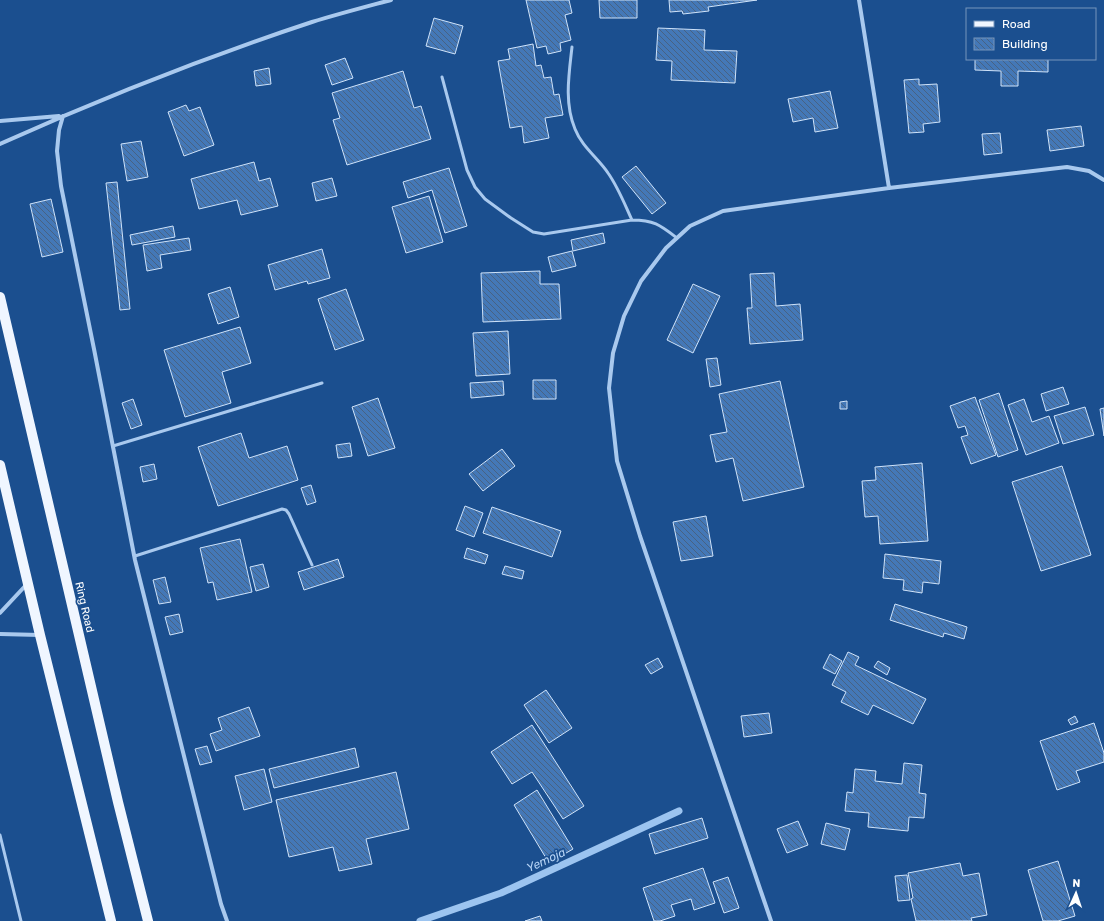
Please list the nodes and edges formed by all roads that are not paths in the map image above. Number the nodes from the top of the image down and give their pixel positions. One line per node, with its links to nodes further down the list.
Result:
1 (391, 0): 5 (street)
2 (859, 0): 9 (street)
3 (572, 47): 10 (lane)
4 (442, 77): 10 (lane)
5 (63, 116): 6 (street); 7 (street); 14 (street)
6 (0, 121)
7 (0, 144)
8 (1104, 180): 9 (street)
9 (889, 188): 11 (street)
10 (632, 220): 11 (lane)
11 (677, 238): 28 (street)
12 (0, 297): 26 (main road, Ring Road)
13 (322, 383): 14 (lane)
14 (113, 446): 17 (street)
15 (0, 465): 16 (main road)
16 (3, 488): 19 (main road)
17 (134, 556): 18 (lane); 27 (street)
18 (312, 565)
19 (28, 583): 20 (street); 22 (main road)
20 (0, 613)
21 (0, 634): 22 (street)
22 (40, 636): 25 (main road)
23 (0, 835): 24 (lane)
24 (20, 921)
25 (111, 921)
26 (148, 921)
27 (226, 921)
28 (770, 921)

